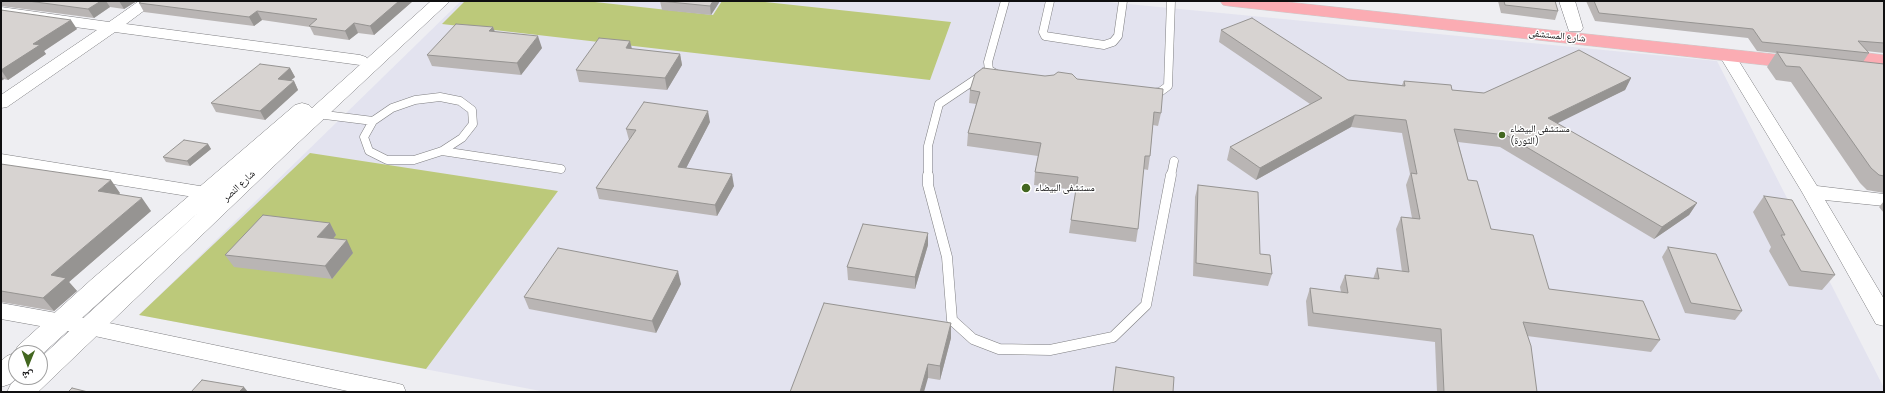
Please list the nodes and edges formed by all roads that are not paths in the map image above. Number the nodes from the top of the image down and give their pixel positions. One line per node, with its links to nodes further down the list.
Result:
1 (148, 1): 12 (street)
2 (425, 1): 15 (street, شارع النصر)
3 (440, 1): 21 (street, شارع النصر)
4 (1005, 1): 17 (lane)
5 (1050, 1): 6 (lane)
6 (1123, 1)
7 (1171, 1): 19 (lane)
8 (1229, 1): 14 (main road, شارع المستشفى)
9 (1315, 1): 13 (main road, شارع المستشفى)
10 (1567, 1): 13 (street)
11 (1, 12): 12 (street)
12 (112, 26): 15 (street); 20 (street)
13 (1575, 28): 16 (main road, شارع المستشفى)
14 (1727, 55): 16 (main road, شارع المستشفى); 28 (street)
15 (360, 60): 23 (street, شارع النصر)
16 (1884, 69)
17 (989, 70): 18 (lane); 26 (lane)
18 (1005, 77)
19 (1139, 93)
20 (1, 102)
21 (317, 114): 22 (lane); 23 (street, شارع النصر)
22 (373, 121): 24 (lane); 24 (lane)
23 (283, 135): 29 (street, شارع النصر); 34 (street, شارع النصر)
24 (442, 151): 27 (lane)
25 (1, 160): 29 (street)
26 (1174, 161)
27 (561, 169)
28 (1811, 192): 30 (street); 32 (street)
29 (206, 193): 33 (street, شارع النصر)
30 (1884, 200)
31 (1, 311): 33 (street)
32 (1884, 318)
33 (61, 322): 34 (street); 35 (street, شارع النصر)
34 (90, 327): 36 (street, شارع النصر); 38 (street)
35 (36, 345)
36 (48, 366)
37 (27, 385): 39 (street)
38 (357, 388): 40 (street)
39 (20, 392)
40 (395, 392)

